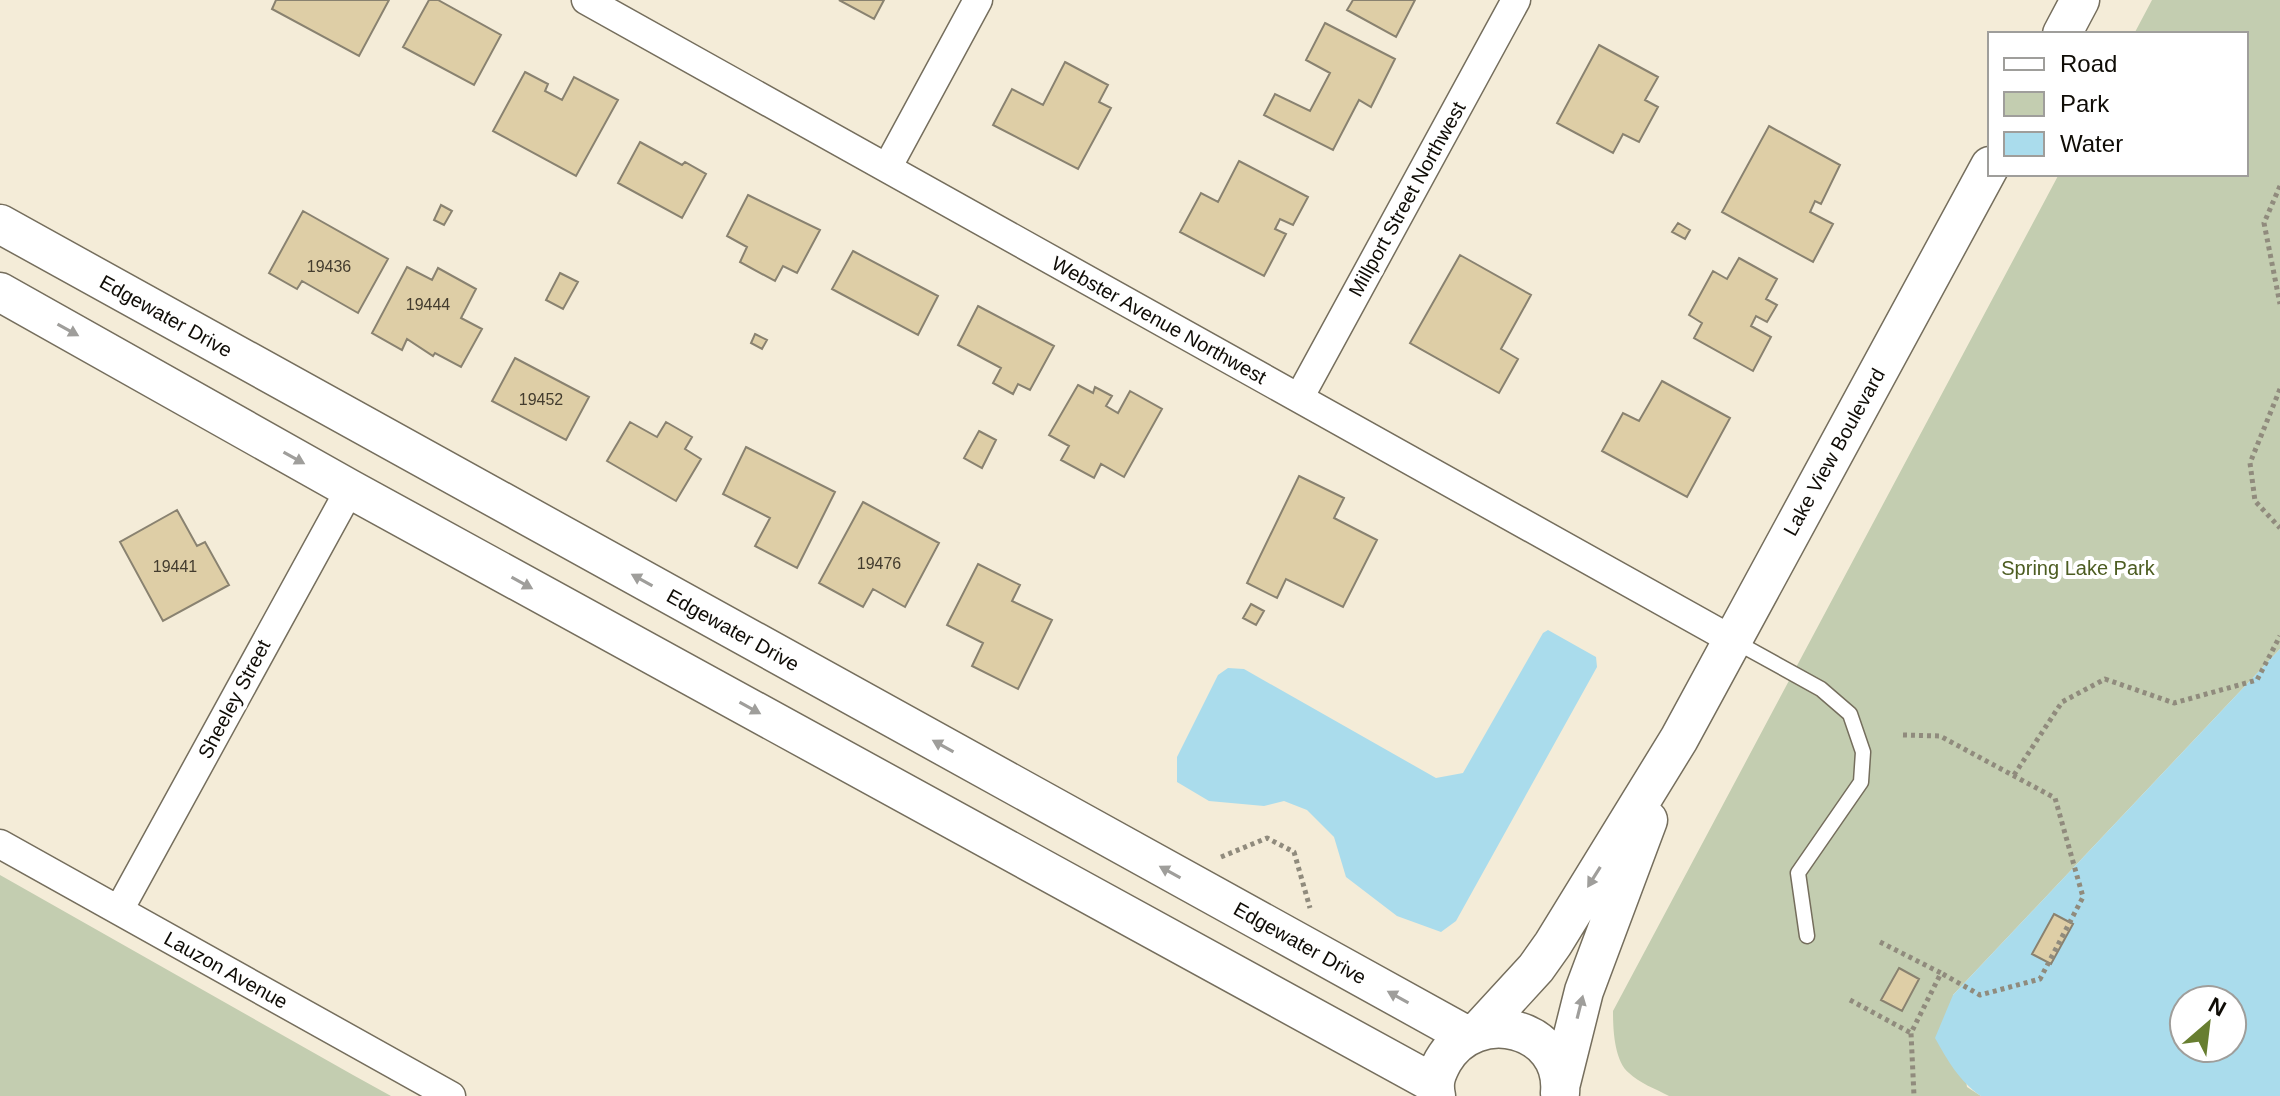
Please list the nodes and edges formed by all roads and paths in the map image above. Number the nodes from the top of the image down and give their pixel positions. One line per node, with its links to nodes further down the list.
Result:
1 (586, 0): 6 (street, Webster Avenue Northwest)
2 (978, 0): 6 (street)
3 (1516, 0): 13 (street, Millport Street Northwest)
4 (2080, 0): 5 (street)
5 (2063, 32)
6 (887, 168): 13 (street, Webster Avenue Northwest)
7 (1988, 170): 17 (street, Lake View Boulevard)
8 (2280, 186): 11 (path)
9 (0, 224): 29 (street, Edgewater Drive, one-way to 9)
10 (0, 292): 14 (street, one-way to 14)
11 (2280, 304)
12 (2280, 389): 15 (path)
13 (1299, 398): 17 (street, Webster Avenue Northwest)
14 (350, 489): 24 (street, Sheeley Street); 31 (street, one-way to 31)
15 (2280, 528)
16 (2280, 636): 20 (path)
17 (1732, 640): 19 (street, Lake View Boulevard); 25 (lane)
18 (1903, 735): 20 (path)
19 (1679, 739): 29 (street, Lake View Boulevard, one-way to 29); 32 (street, Lake View Boulevard, one-way to 19)
20 (2014, 775): 27 (path)
21 (0, 844): 24 (street, Lauzon Avenue)
22 (1220, 857): 23 (path)
23 (1310, 908)
24 (119, 910): 33 (street, Lauzon Avenue)
25 (1807, 936)
26 (1880, 942): 27 (path)
27 (1941, 973): 30 (path)
28 (1850, 1000): 30 (path)
29 (1473, 1032): 31 (street, Lake View Boulevard); 32 (street)
30 (1911, 1033): 34 (path)
31 (1434, 1089)
32 (1561, 1089)
33 (451, 1096)
34 (1914, 1096)

